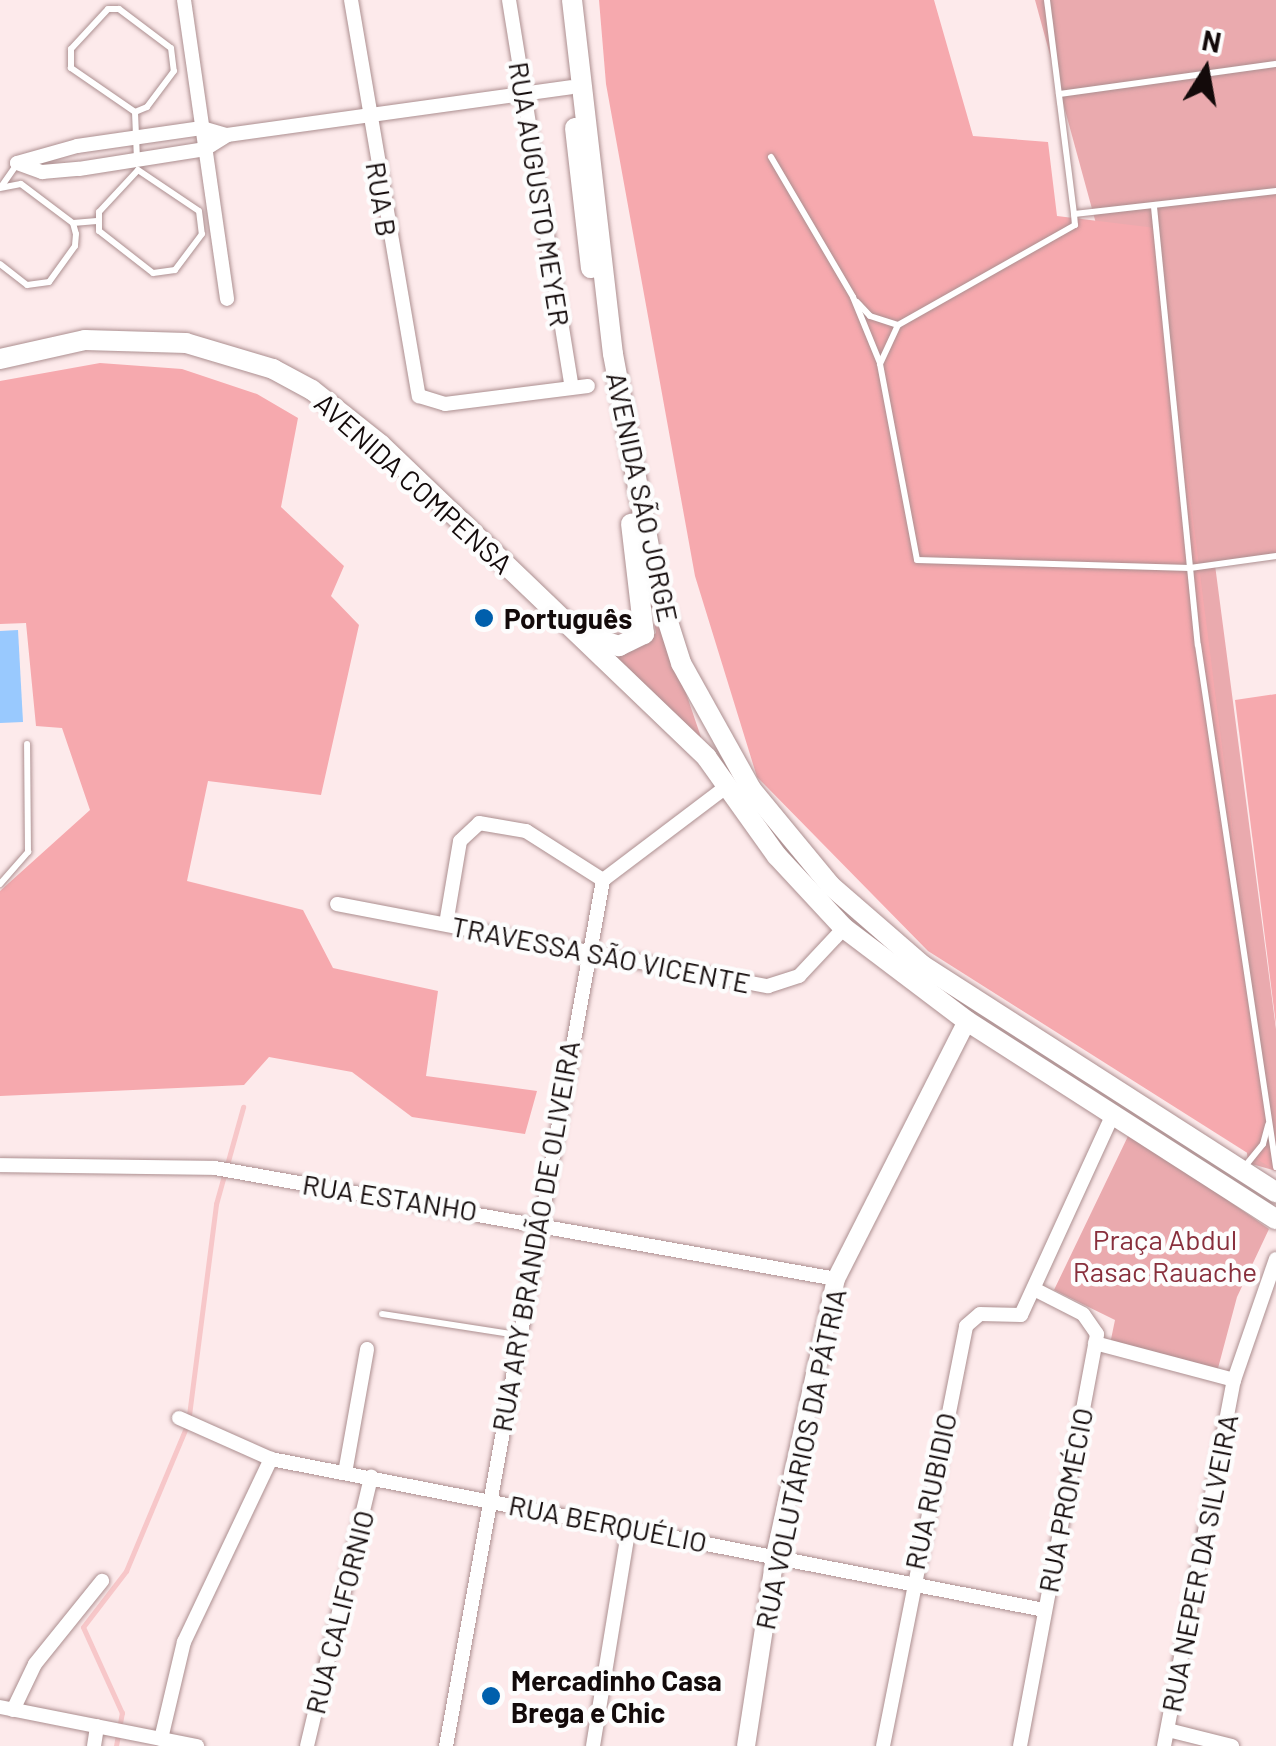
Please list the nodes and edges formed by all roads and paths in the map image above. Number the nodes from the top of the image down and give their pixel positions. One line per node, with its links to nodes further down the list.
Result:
1 (184, 0): 6 (street)
2 (351, 0): 13 (street, RUA B)
3 (509, 0): 11 (street, RUA AUGUSTO MEYER)
4 (1047, 0): 10 (lane)
5 (573, 10): 9 (main road); 52 (main road, AVENIDA SÃO JORGE)
6 (192, 56): 7 (lane); 14 (street)
7 (174, 58): 12 (lane); 12 (lane)
8 (1276, 64): 10 (lane)
9 (571, 88): 11 (street); 38 (main road)
10 (1059, 94): 24 (lane)
11 (523, 95): 13 (street); 35 (street, RUA AUGUSTO MEYER)
12 (134, 112): 16 (lane)
13 (368, 116): 15 (street); 35 (street, RUA B)
14 (202, 128): 15 (street); 16 (street); 17 (street)
15 (227, 135): 17 (street)
16 (136, 137): 19 (street); 20 (lane)
17 (205, 150): 20 (street); 26 (street)
18 (771, 157): 29 (lane)
19 (18, 163): 20 (street); 21 (lane)
20 (138, 165): 25 (lane); 26 (lane)
21 (0, 188): 27 (lane)
22 (1276, 191): 23 (lane)
23 (1154, 208): 24 (lane); 37 (lane)
24 (1074, 214): 31 (lane)
25 (98, 221): 26 (lane); 27 (lane)
26 (208, 221): 30 (street)
27 (73, 224): 28 (lane)
28 (0, 264)
29 (853, 297): 31 (lane); 33 (lane)
30 (227, 299)
31 (898, 325): 33 (lane)
32 (0, 359): 38 (main road, AVENIDA COMPENSA)
33 (880, 364): 37 (lane)
34 (588, 386): 35 (street)
35 (572, 388)
36 (1276, 556): 37 (lane)
37 (1190, 568): 49 (lane)
38 (575, 630): 40 (main road, AVENIDA COMPENSA)
39 (27, 744): 42 (lane)
40 (726, 787): 41 (street); 45 (main road)
41 (603, 880): 44 (street); 46 (street, RUA ARY BRANDÃO DE OLIVEIRA)
42 (0, 884)
43 (338, 904): 44 (street, TRAVESSA SÃO VICENTE)
44 (446, 924): 46 (street, TRAVESSA SÃO VICENTE)
45 (844, 928): 46 (street, TRAVESSA SÃO VICENTE); 47 (main road)
46 (586, 953): 55 (street, RUA ARY BRANDÃO DE OLIVEIRA)
47 (967, 1020): 48 (main road); 57 (street, RUA VOLUTÁRIOS DA PÁTRIA)
48 (1114, 1112): 54 (main road); 58 (street)
49 (1268, 1118): 51 (lane); 52 (lane)
50 (0, 1165): 55 (street, RUA ESTANHO)
51 (1276, 1167)
52 (1239, 1168): 53 (main road, AVENIDA SÃO JORGE)
53 (1276, 1192)
54 (1276, 1219)
55 (536, 1221): 57 (street, RUA ESTANHO); 60 (street, RUA ARY BRANDÃO DE OLIVEIRA)
56 (1276, 1259): 63 (street, RUA NEPER DA SILVEIRA)
57 (836, 1280): 70 (street, RUA VOLUTÁRIOS DA PÁTRIA)
58 (1034, 1289): 61 (street); 72 (street, RUA RUBIDIO)
59 (382, 1314): 60 (lane)
60 (516, 1335): 68 (street, RUA ARY BRANDÃO DE OLIVEIRA)
61 (1095, 1342): 63 (street, RUA NEPER DA SILVEIRA); 73 (street, RUA PROMÉCIO)
62 (366, 1349): 66 (street)
63 (1234, 1380): 76 (street, RUA NEPER DA SILVEIRA)
64 (179, 1418): 65 (street, RUA BERQUÉLIO)
65 (271, 1459): 66 (street, RUA BERQUÉLIO); 77 (street)
66 (345, 1474): 67 (street, RUA BERQUÉLIO)
67 (371, 1478): 68 (street, RUA BERQUÉLIO); 80 (street, RUA CALIFORNIO)
68 (488, 1500): 69 (street, RUA BERQUÉLIO); 81 (street, RUA ARY BRANDÃO DE OLIVEIRA)
69 (630, 1526): 70 (street, RUA BERQUÉLIO); 82 (street)
70 (775, 1556): 72 (street, RUA BERQUÉLIO); 83 (street, RUA VOLUTÁRIOS DA PÁTRIA)
71 (102, 1580): 74 (street)
72 (910, 1582): 73 (street, RUA BERQUÉLIO); 84 (street, RUA RUBIDIO)
73 (1044, 1610): 85 (street, RUA PROMÉCIO)
74 (6, 1708): 75 (street)
75 (97, 1726): 77 (street); 78 (street)
76 (1168, 1730): 86 (street, RUA NEPER DA SILVEIRA); 87 (street)
77 (161, 1739): 79 (street)
78 (94, 1746)
79 (197, 1746)
80 (307, 1746)
81 (446, 1746)
82 (593, 1746)
83 (746, 1746)
84 (883, 1746)
85 (1020, 1746)
86 (1164, 1746)
87 (1232, 1746)

